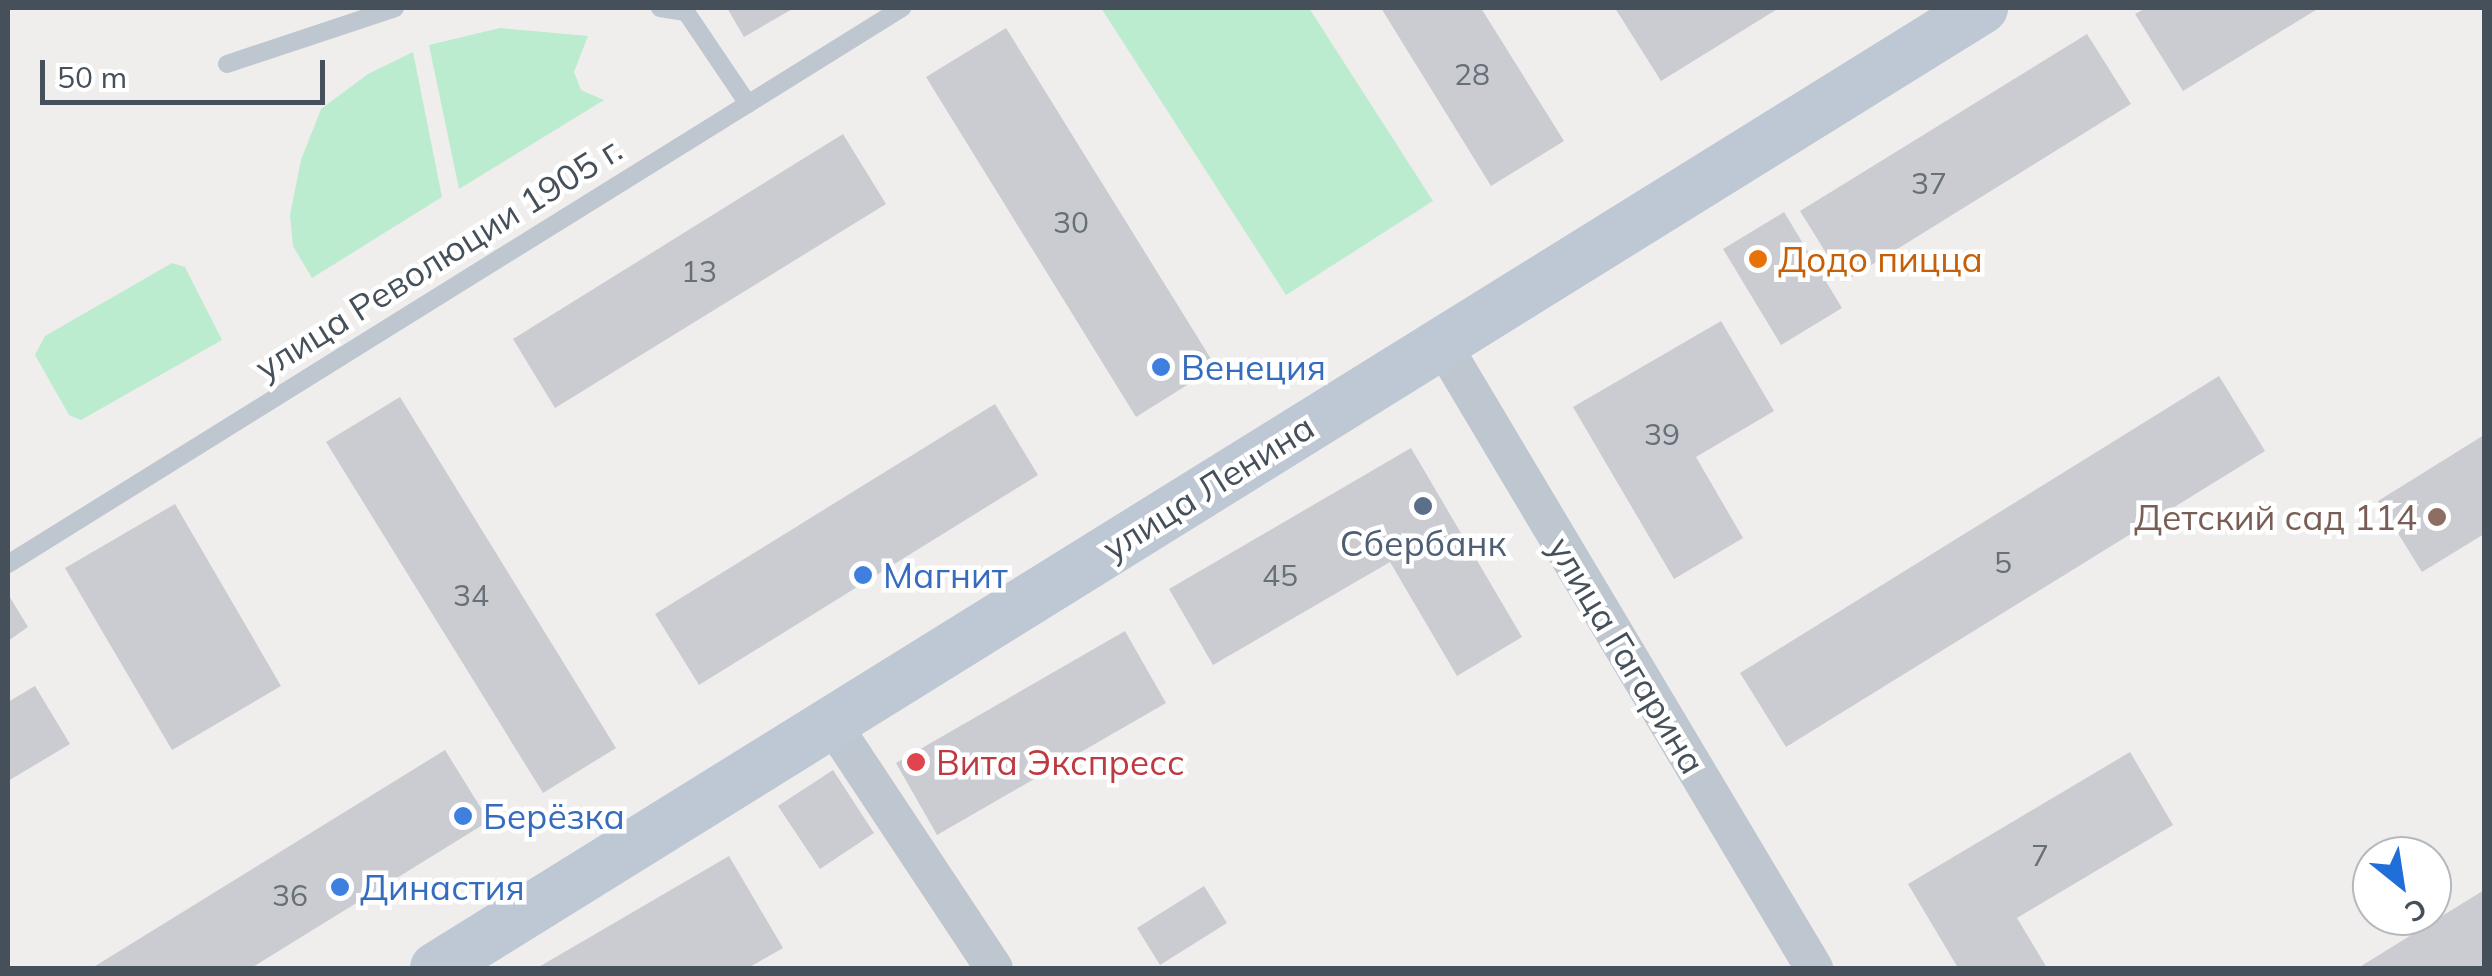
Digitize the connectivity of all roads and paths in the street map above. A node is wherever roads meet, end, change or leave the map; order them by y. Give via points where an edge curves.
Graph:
1 (394, 8) edge
2 (660, 8) edge
3 (902, 8) edge
4 (1982, 8) edge
5 (228, 64) dead end
6 (748, 104) junction
7 (1441, 342) junction
8 (8, 564) edge
9 (831, 722) junction
10 (436, 968) edge
11 (994, 968) edge
12 (1814, 968) edge

1 - 5 lane
2 - 6 lane via 686,12
3 - 6 lane, улица Революции 1905 г.
4 - 7 street, улица Ленина
6 - 8 lane, улица Революции 1905 г.
7 - 9 street, улица Ленина
7 - 12 street, улица Гагарина
9 - 10 street, улица Ленина
9 - 11 street

